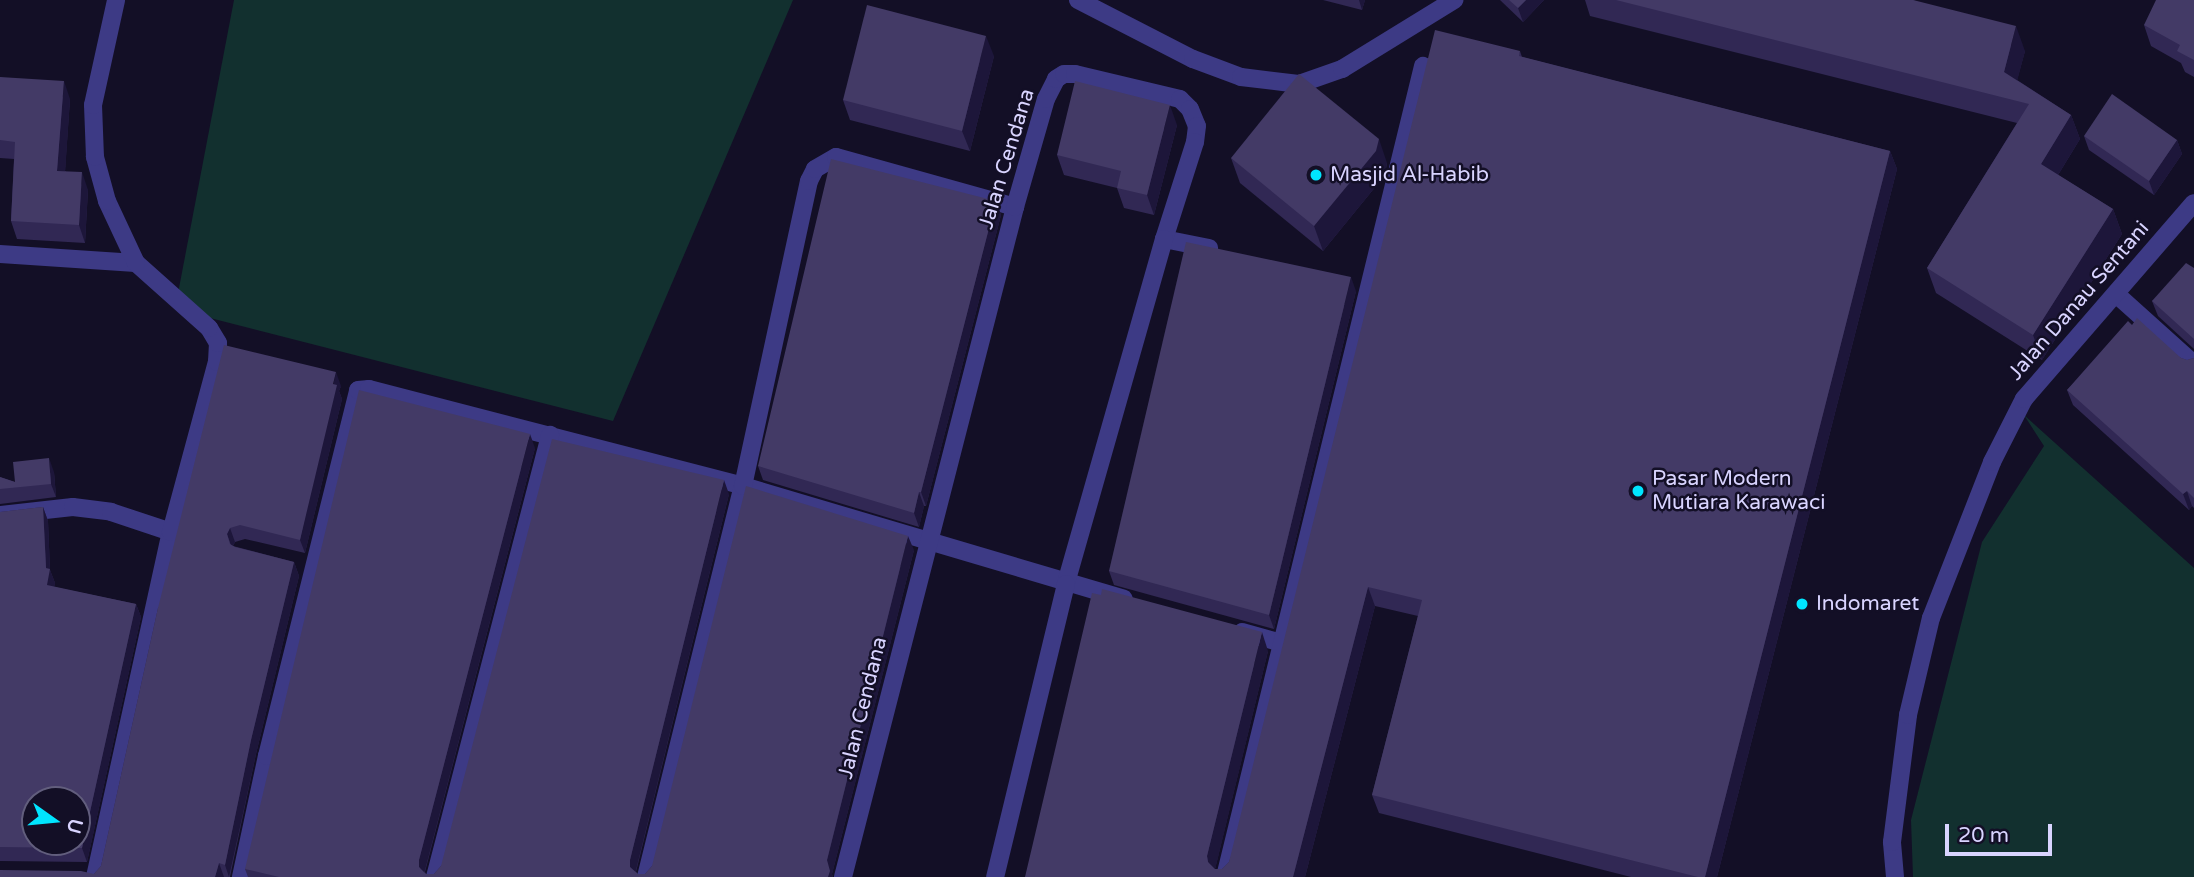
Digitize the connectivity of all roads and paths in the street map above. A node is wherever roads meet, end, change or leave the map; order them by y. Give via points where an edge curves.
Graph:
1 (116, 0) edge
2 (1078, 0) edge
3 (1454, 0) edge
4 (1423, 66) edge
5 (2194, 203) edge
6 (1015, 207) junction
7 (1164, 239) junction
8 (1228, 252) edge
9 (0, 254) edge
10 (136, 263) junction
11 (2116, 294) junction
12 (2194, 363) edge
13 (550, 435) junction
14 (743, 486) junction
15 (0, 515) edge
16 (171, 532) junction
17 (929, 540) junction
18 (1066, 584) junction
19 (1142, 605) edge
20 (1219, 625) edge
21 (1282, 643) junction
22 (91, 874) edge
23 (242, 877) edge
24 (435, 877) edge
25 (646, 877) edge
26 (843, 877) edge
27 (995, 877) edge
28 (1225, 877) edge
29 (1895, 877) edge

1 - 10 street via 93,105 94,157 107,201
2 - 3 street via 1193,60 1241,77 1299,84 1342,69
4 - 21 street via 1364,281
5 - 11 street, Jalan Danau Sentani
6 - 7 street, Jalan Cendana via 1046,99 1056,79 1076,74 1180,99 1190,109 1197,126 1195,142
6 - 14 street via 836,157 815,169
6 - 17 street, Jalan Cendana
7 - 8 street
7 - 18 street, Jalan Cendana
9 - 10 street
10 - 16 street via 209,328 218,344 218,362
11 - 12 street
11 - 29 street, Jalan Danau Sentani via 2024,399 1967,520 1931,618 1908,715 1892,842
13 - 14 street
13 - 23 street via 358,390 307,566
13 - 24 street
14 - 17 street
14 - 25 street
15 - 16 street via 73,507 111,512
16 - 22 street
17 - 18 street
17 - 26 street, Jalan Cendana
18 - 19 street
18 - 27 street, Jalan Cendana
20 - 21 street
21 - 28 street

